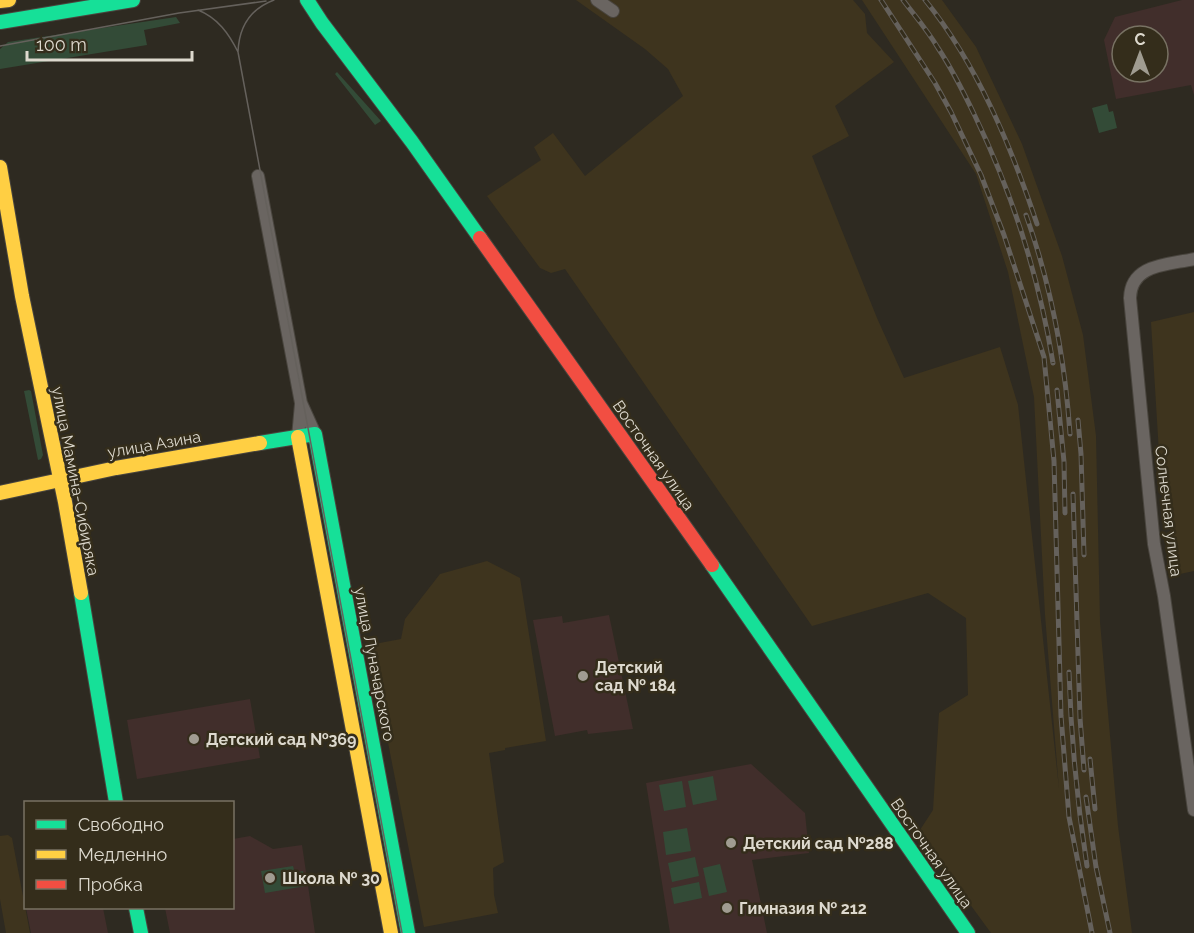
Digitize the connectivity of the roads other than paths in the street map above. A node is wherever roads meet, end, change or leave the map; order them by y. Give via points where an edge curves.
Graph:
1 (9, 0) edge
2 (52, 0) edge
3 (133, 0) edge
4 (307, 0) edge
5 (597, 0) edge
6 (0, 1) edge
7 (613, 11) dead end
8 (46, 15) junction
9 (0, 22) edge
10 (0, 166) edge
11 (258, 176) dead end
12 (1194, 259) edge
13 (301, 403) junction
14 (315, 434) junction
15 (298, 437) junction
16 (61, 480) junction
17 (0, 493) edge
18 (116, 801) edge
19 (1194, 810) edge
20 (136, 909) edge
21 (141, 933) edge
22 (391, 933) edge
23 (408, 933) edge
24 (968, 933) edge

1 - 6 main road
2 - 8 main road
3 - 8 main road
4 - 24 main road, Восточная улица via 691,535
5 - 7 street
8 - 9 main road
10 - 16 main road, улица Мамина-Сибиряка via 22,296
11 - 13 street, улица Луначарского
12 - 19 street, Солнечная улица via 1144,271 1130,286 1154,544
13 - 14 street, улица Луначарского
13 - 15 street, улица Луначарского
14 - 15 main road, улица Азина
14 - 23 main road, улица Луначарского
15 - 16 main road, улица Азина
15 - 22 main road, улица Луначарского
16 - 17 main road, улица Азина
16 - 18 main road, улица Мамина-Сибиряка
20 - 21 main road

